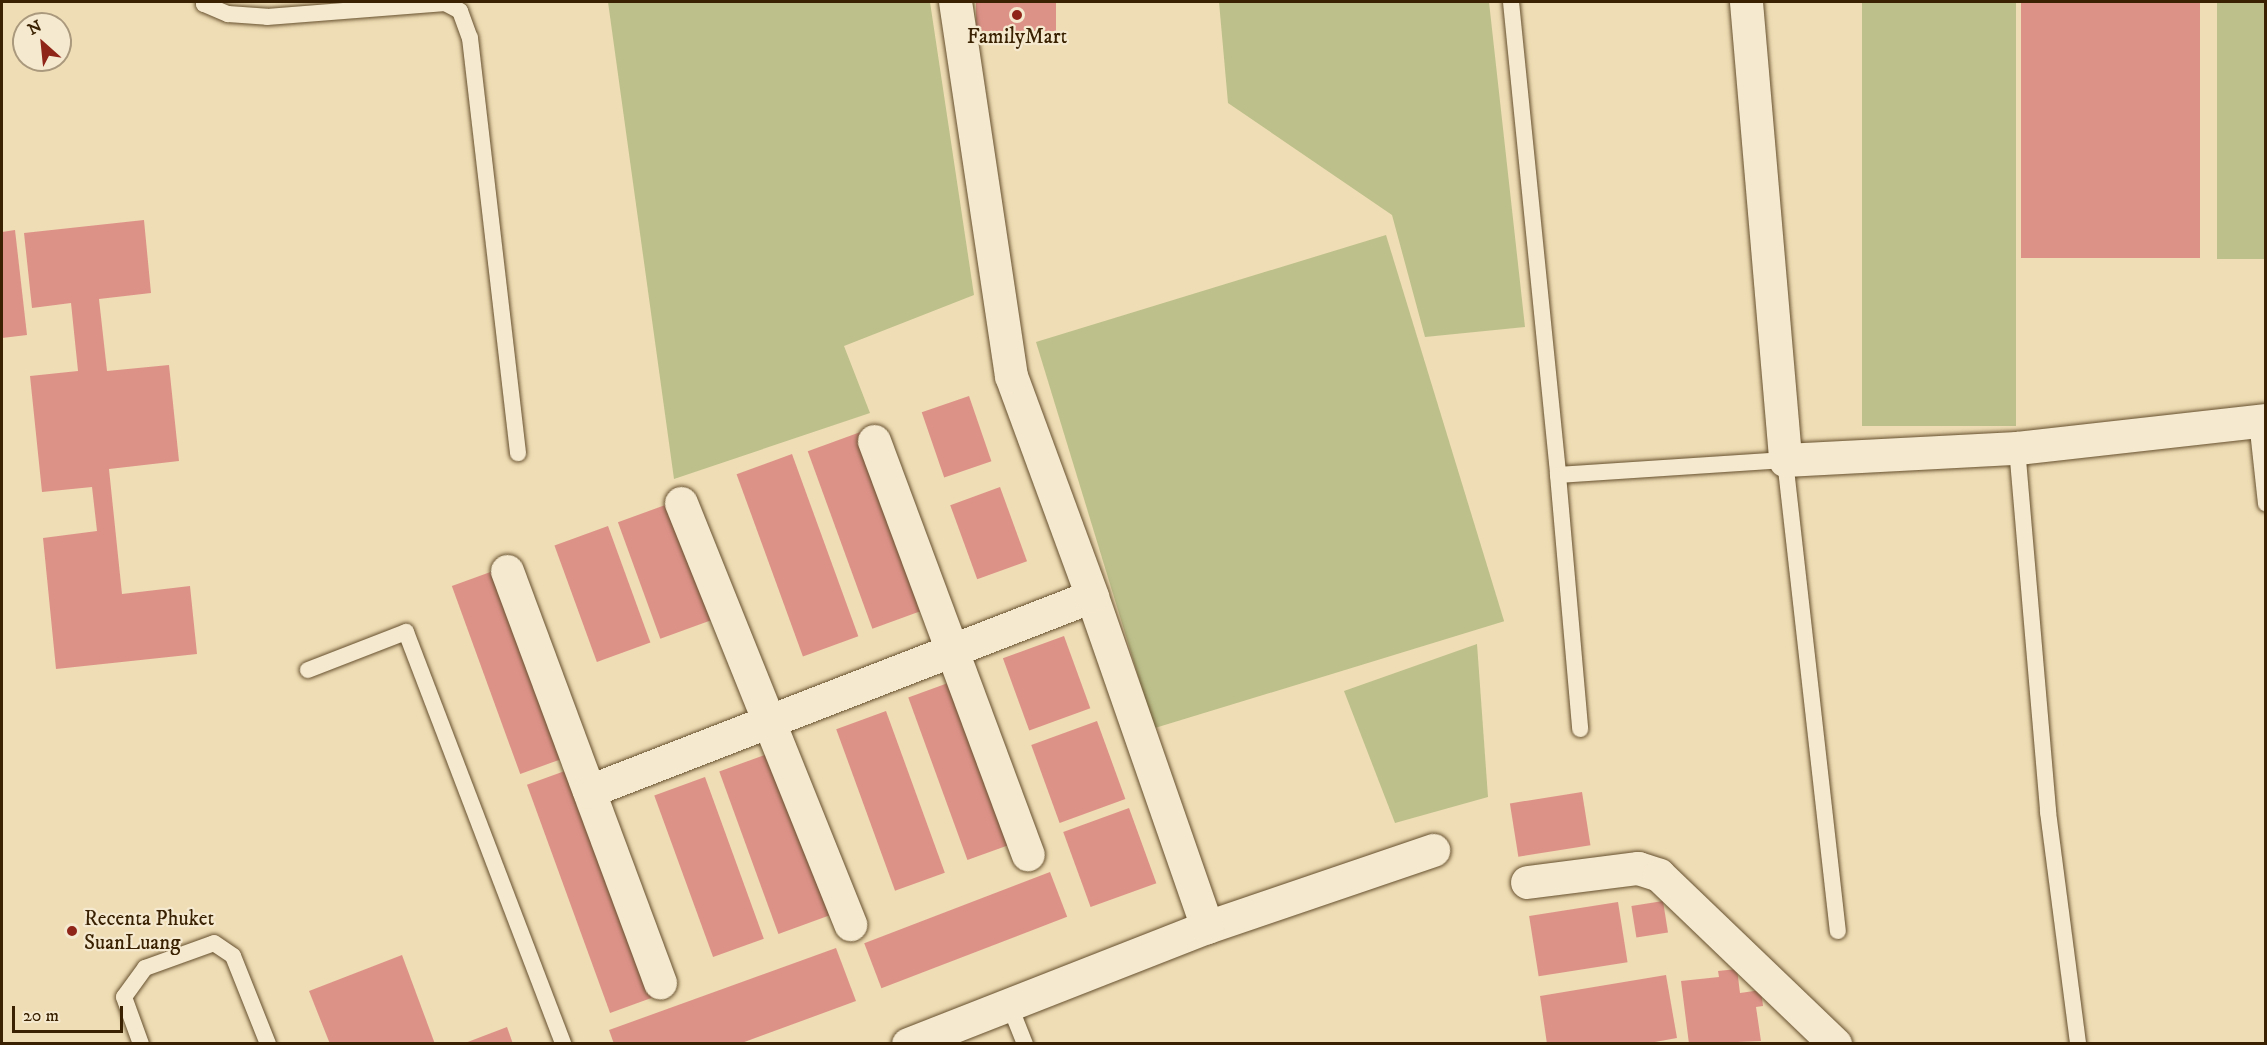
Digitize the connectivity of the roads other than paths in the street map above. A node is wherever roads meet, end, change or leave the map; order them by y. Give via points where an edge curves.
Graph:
1 (204, 2) edge
2 (955, 2) edge
3 (1511, 2) edge
4 (1746, 2) edge
5 (2261, 421) edge
6 (874, 441) dead end
7 (2017, 448) junction
8 (518, 453) dead end
9 (1785, 460) junction
10 (1558, 475) junction
11 (681, 504) dead end
12 (2265, 504) edge
13 (507, 571) dead end
14 (1092, 596) junction
15 (951, 651) junction
16 (308, 670) dead end
17 (768, 722) junction
18 (1580, 729) dead end
19 (589, 791) junction
20 (1433, 850) dead end
21 (1028, 854) dead end
22 (1527, 882) dead end
23 (850, 924) dead end
24 (1207, 927) junction
25 (1838, 930) dead end
26 (660, 983) dead end
27 (1009, 1004) junction
28 (1830, 1043) edge
29 (141, 1044) edge
30 (268, 1044) edge
31 (563, 1044) edge
32 (908, 1044) edge
33 (1025, 1044) edge
34 (2078, 1044) edge

1 - 8 lane via 228,14 267,17 444,3 460,10 470,38
2 - 14 street via 1011,376
3 - 10 lane
4 - 9 street
5 - 7 street
5 - 12 lane
6 - 15 street
7 - 9 street
7 - 34 lane via 2048,812
9 - 10 lane
9 - 25 lane
10 - 18 lane
11 - 17 street
13 - 19 street
14 - 15 street
14 - 24 street
15 - 17 street
15 - 21 street
16 - 31 lane via 406,632
17 - 19 street
17 - 23 street
19 - 26 street
20 - 24 street
22 - 28 street via 1638,868 1659,875
24 - 27 street
27 - 32 street
27 - 33 lane
29 - 30 lane via 124,997 145,968 214,943 233,956

